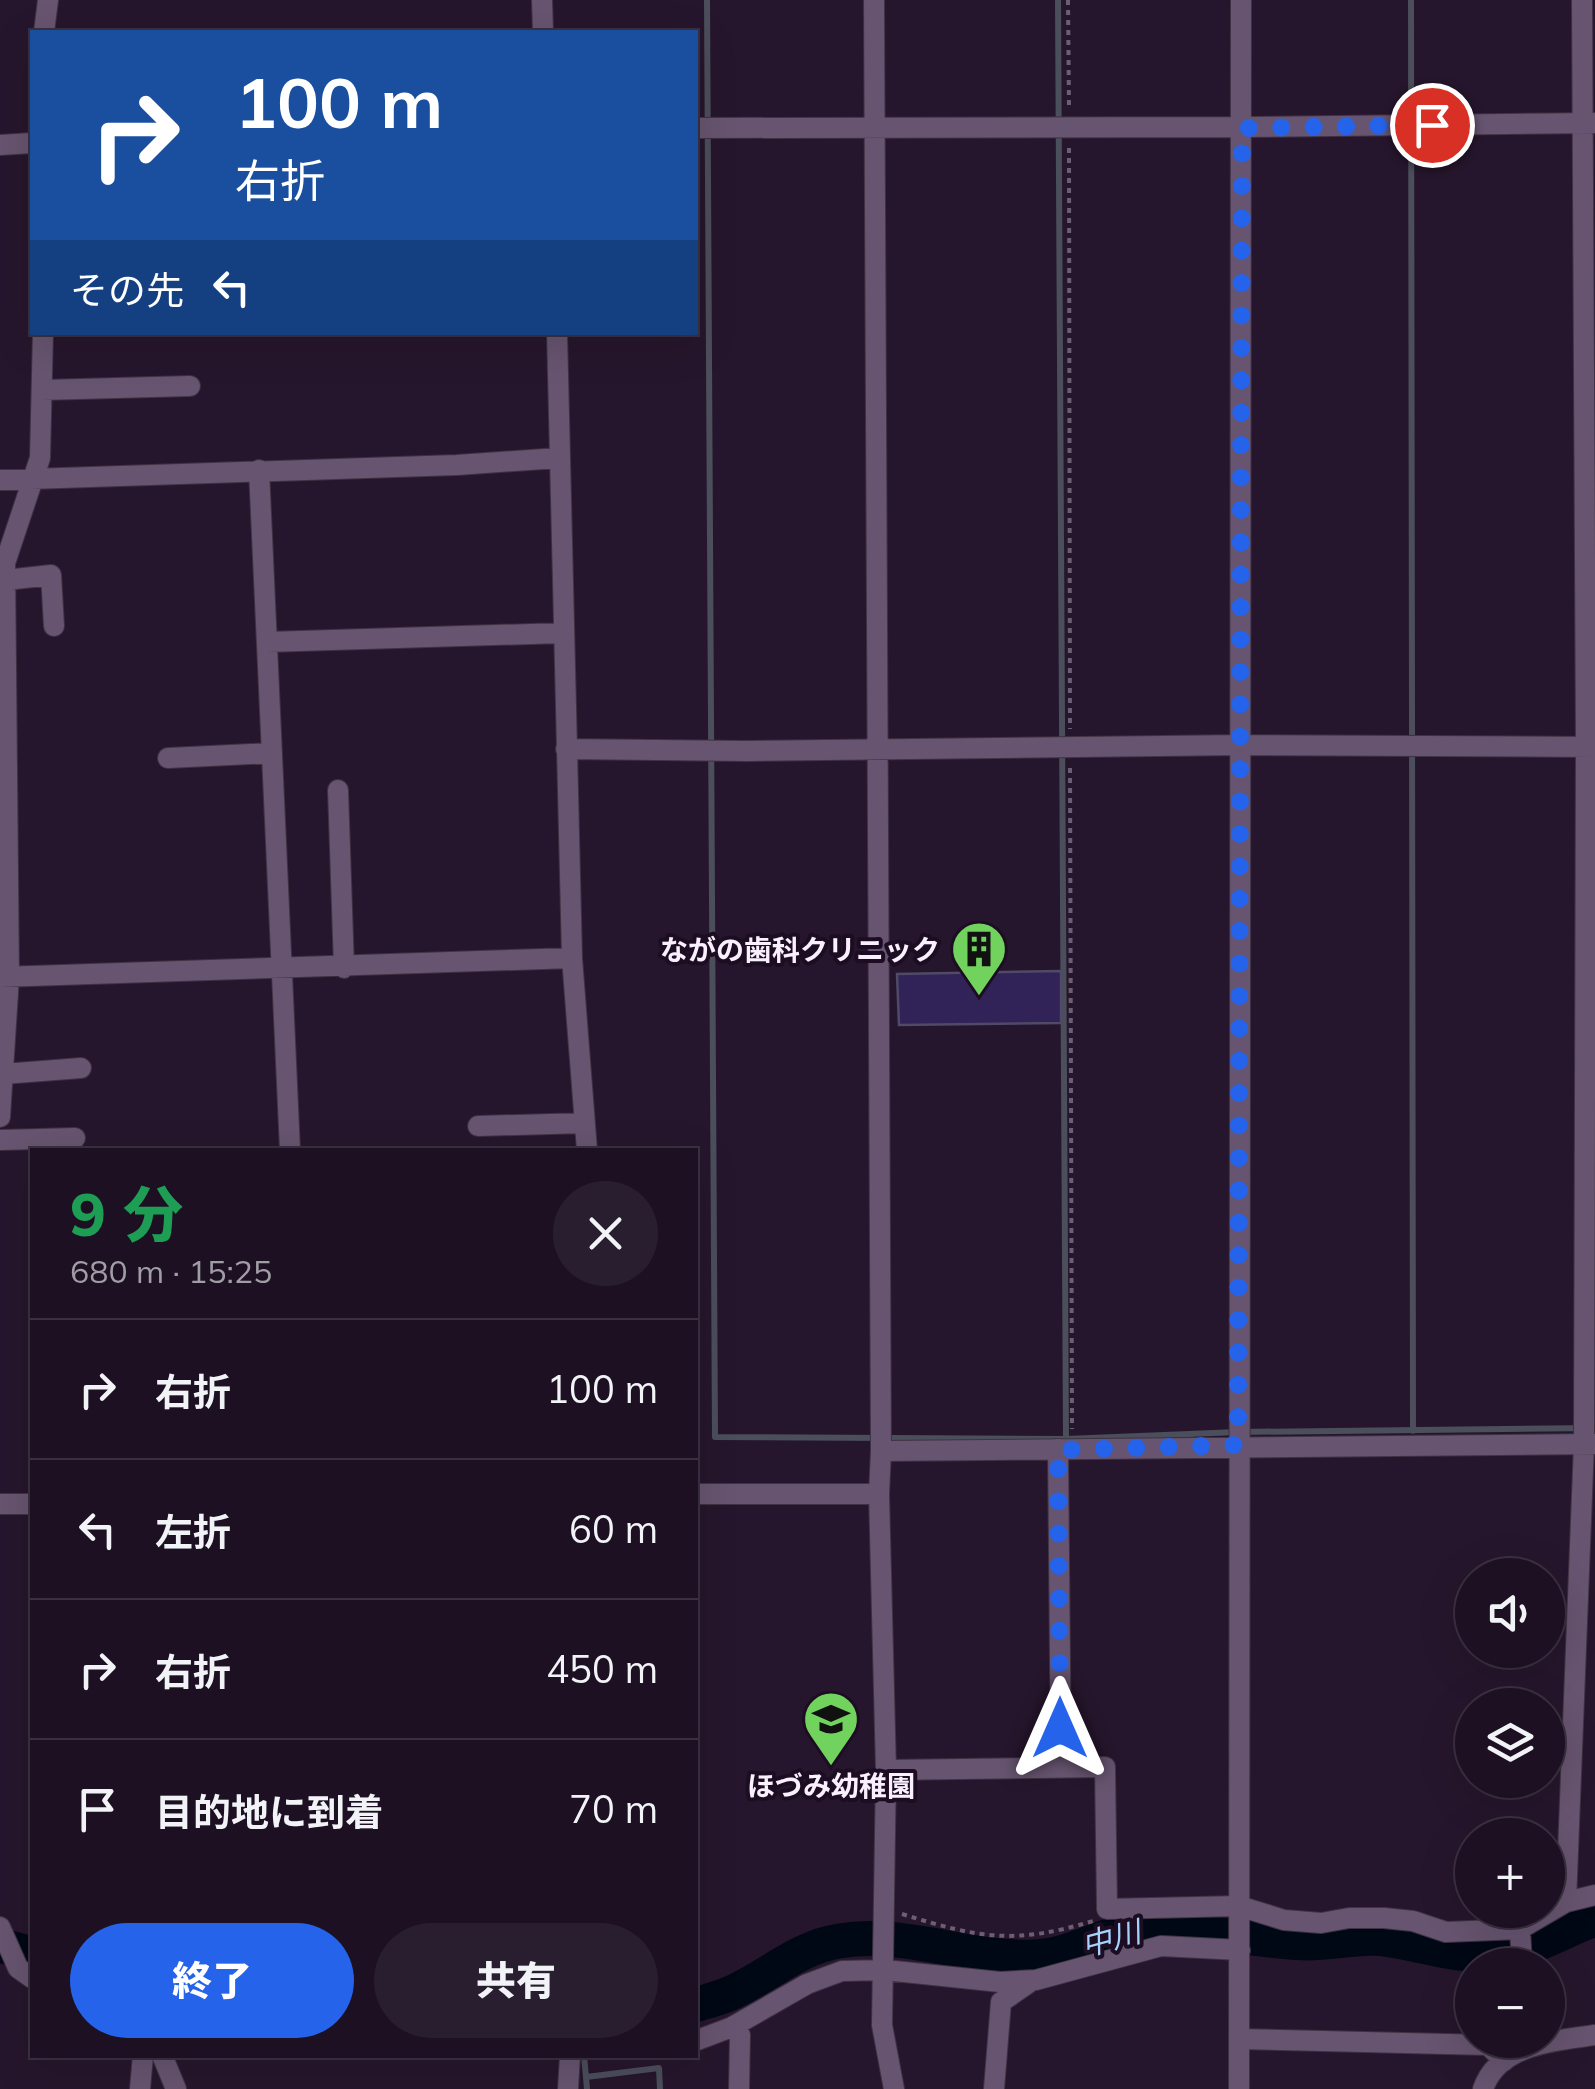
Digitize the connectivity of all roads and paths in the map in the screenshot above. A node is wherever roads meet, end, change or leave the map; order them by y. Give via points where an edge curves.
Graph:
1 (48, 0) edge
2 (542, 0) edge
3 (874, 0) edge
4 (1068, 0) edge
5 (1241, 0) edge
6 (1582, 0) edge
7 (44, 30) edge
8 (544, 30) edge
9 (1069, 119) dead end
10 (1590, 123) edge
11 (874, 126) junction
12 (698, 128) edge
13 (1242, 128) junction
14 (1069, 139) dead end
15 (0, 144) edge
16 (30, 144) edge
17 (43, 335) edge
18 (557, 335) edge
19 (190, 386) dead end
20 (42, 390) junction
21 (558, 458) junction
22 (259, 470) junction
23 (36, 478) junction
24 (0, 480) edge
25 (6, 580) junction
26 (54, 626) dead end
27 (563, 634) junction
28 (267, 642) junction
29 (1070, 734) dead end
30 (1242, 745) junction
31 (877, 747) junction
32 (1590, 747) edge
33 (566, 748) junction
34 (272, 753) junction
35 (1070, 754) dead end
36 (168, 758) dead end
37 (338, 790) dead end
38 (572, 958) junction
39 (344, 968) junction
40 (282, 970) junction
41 (5, 977) edge
42 (80, 1068) dead end
43 (3, 1074) junction
44 (0, 1117) edge
45 (585, 1123) junction
46 (478, 1126) dead end
47 (75, 1138) dead end
48 (0, 1140) edge
49 (290, 1148) edge
50 (586, 1148) edge
51 (1590, 1444) edge
52 (1238, 1445) junction
53 (1065, 1449) junction
54 (882, 1451) junction
55 (698, 1494) edge
56 (879, 1494) junction
57 (0, 1504) edge
58 (30, 1504) edge
59 (1061, 1768) junction
60 (886, 1770) junction
61 (1595, 1894) edge
62 (1566, 1902) junction
63 (1240, 1906) junction
64 (886, 1909) junction
65 (1091, 1914) dead end
66 (2, 1931) edge
67 (1521, 1948) edge
68 (1240, 1950) junction
69 (16, 1969) edge
70 (885, 1970) junction
71 (1036, 1980) junction
72 (1595, 2034) edge
73 (740, 2035) dead end
74 (1240, 2039) junction
75 (698, 2040) edge
76 (1565, 2040) edge
77 (1455, 2043) edge
78 (142, 2058) edge
79 (163, 2058) edge
80 (570, 2058) edge
81 (1506, 2058) edge
82 (140, 2089) edge
83 (176, 2089) edge
84 (568, 2089) edge
85 (739, 2089) edge
86 (894, 2089) edge
87 (994, 2089) edge
88 (1239, 2089) edge
89 (1483, 2089) edge

1 - 7 street
2 - 8 street
3 - 11 street
4 - 9 path
5 - 13 street
6 - 10 street
10 - 13 street
10 - 32 street
11 - 12 street
11 - 13 street
11 - 31 street
13 - 30 street
14 - 29 path
15 - 16 street
17 - 20 street
18 - 21 street
19 - 20 street
20 - 23 street
21 - 22 street
21 - 27 street
22 - 23 street
22 - 28 street
23 - 24 street
23 - 25 street via 5,563
25 - 26 street via 52,575
25 - 41 street
27 - 28 street
27 - 33 street
28 - 34 street
30 - 31 street
30 - 32 street
30 - 52 street
31 - 33 street
31 - 54 street
32 - 51 street
33 - 38 street
34 - 36 street
34 - 40 street
35 - 53 path
37 - 39 street
38 - 39 street
38 - 45 street
39 - 40 street
40 - 41 street
40 - 49 street
41 - 43 street
42 - 43 street
43 - 44 street
45 - 46 street
45 - 50 street
47 - 48 street
51 - 52 street
51 - 62 street
52 - 53 street
52 - 63 street
53 - 54 street
53 - 59 street
54 - 56 street
55 - 56 street
56 - 60 street
57 - 58 street
59 - 60 street
59 - 63 street via 1105,1767 1107,1909
60 - 64 street
61 - 62 street
62 - 67 street
63 - 67 street via 1284,1920 1413,1922
63 - 68 street
64 - 65 path via 998,1936 1045,1935 1095,1920
64 - 70 street
66 - 69 street
68 - 71 street via 1161,1946
68 - 74 street
70 - 71 street
70 - 75 street via 842,1971
70 - 86 street via 882,2025
71 - 87 street via 1001,2002
72 - 76 street
73 - 85 street
74 - 77 street
74 - 88 street
78 - 82 street
79 - 83 street
80 - 84 street
81 - 89 street

